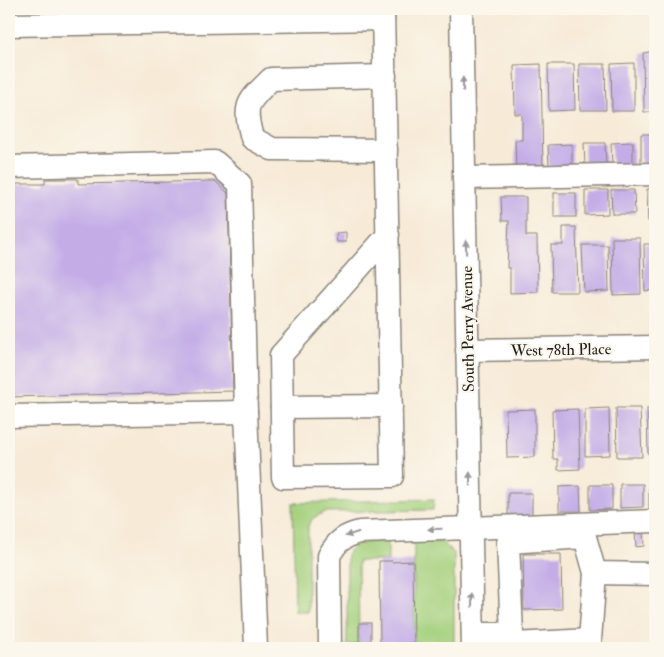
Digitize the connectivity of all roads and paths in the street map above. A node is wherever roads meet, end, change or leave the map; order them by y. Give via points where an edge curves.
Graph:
1 (461, 9) edge
2 (296, 14) edge
3 (383, 14) edge
4 (193, 15) edge
5 (98, 16) edge
6 (9, 25) edge
7 (384, 76) junction
8 (386, 150) junction
9 (9, 167) edge
10 (655, 174) edge
11 (464, 178) junction
12 (388, 235) junction
13 (655, 347) edge
14 (467, 350) junction
15 (391, 406) junction
16 (282, 407) junction
17 (246, 412) junction
18 (9, 416) edge
19 (655, 521) edge
20 (470, 528) junction
21 (595, 573) junction
22 (655, 574) edge
23 (512, 634) junction
24 (473, 641) edge
25 (396, 643) dead end
26 (368, 644) dead end
27 (590, 644) edge
28 (256, 648) edge
29 (330, 648) edge
30 (343, 648) edge
31 (396, 648) edge

11 -> 1 street, South Perry Avenue
2 - 3 street
2 - 4 street
3 - 7 street
4 - 5 street
5 - 6 street
7 - 8 street
7 - 8 street via 271,79 252,98 246,115 252,138 272,150
8 - 12 street
9 - 17 street via 215,162 240,184
10 - 11 street
14 -> 11 street, South Perry Avenue
12 - 15 street
12 - 16 street via 281,355
13 - 14 street, West 78th Place
20 -> 14 street, South Perry Avenue
15 - 16 street
15 - 16 street via 392,476 283,478
17 - 18 street
17 - 28 street
19 - 20 street
24 -> 20 street, South Perry Avenue
20 -> 29 street via 360,532 346,536 336,544 329,556
21 - 22 street
21 - 23 street via 585,537 508,542
21 - 27 street
23 - 24 street
23 - 27 street via 514,644
25 - 31 path
26 - 30 path via 367,648

